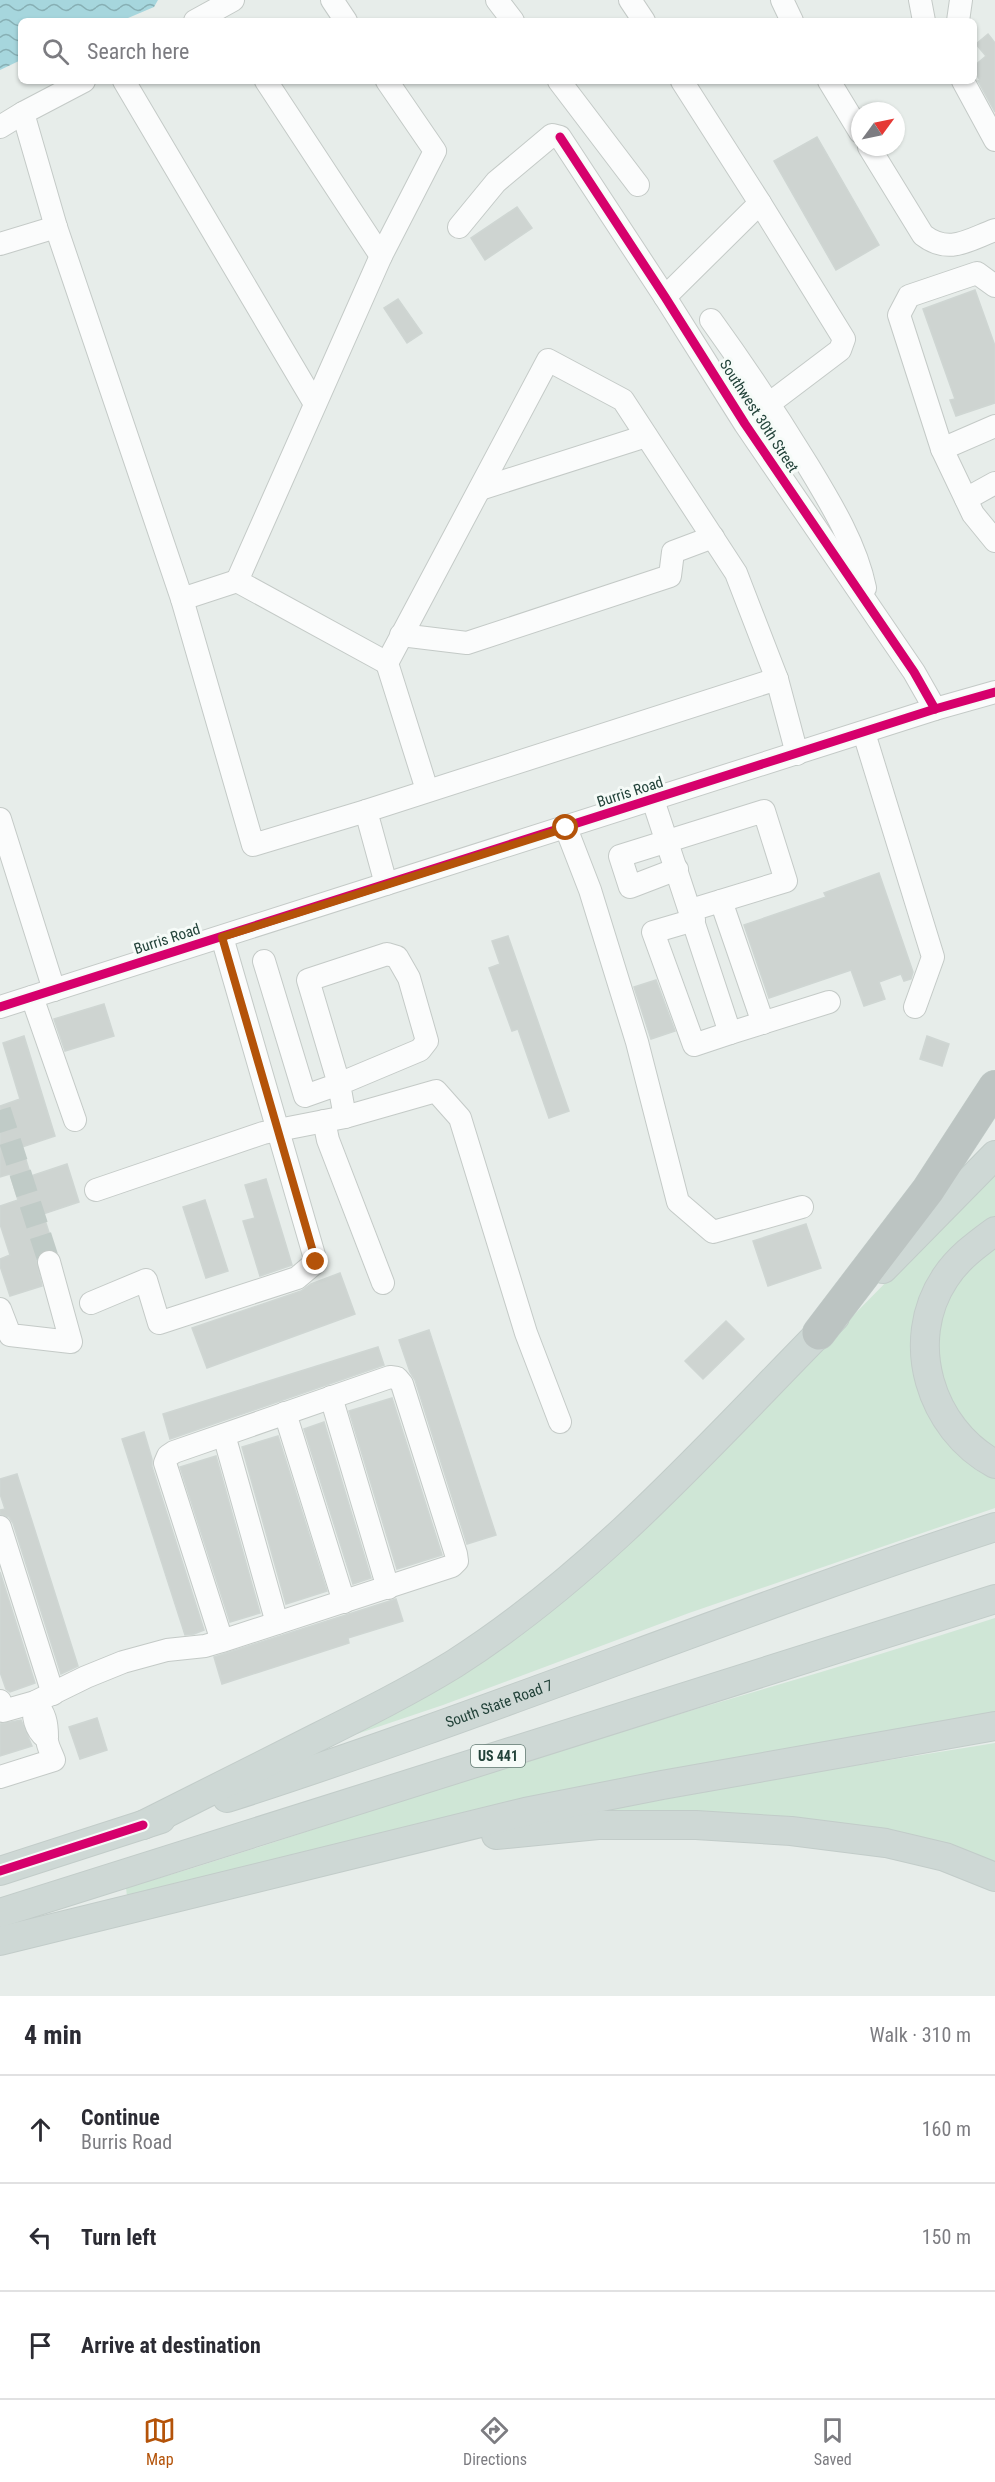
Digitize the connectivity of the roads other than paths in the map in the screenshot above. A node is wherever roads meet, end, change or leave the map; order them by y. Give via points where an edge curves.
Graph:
1 (332, 0) edge
2 (497, 0) edge
3 (630, 0) edge
4 (782, 0) edge
5 (920, 0) edge
6 (961, 0) edge
7 (227, 9) edge
8 (203, 18) edge
9 (344, 18) edge
10 (511, 18) edge
11 (642, 18) edge
12 (791, 18) edge
13 (923, 18) edge
14 (958, 18) edge
15 (78, 84) edge
16 (126, 84) edge
17 (268, 84) edge
18 (389, 84) edge
19 (561, 84) edge
20 (684, 84) edge
21 (831, 84) edge
22 (964, 84) edge
23 (23, 113) junction
24 (851, 117) edge
25 (0, 127) edge
26 (995, 140) edge
27 (875, 156) edge
28 (638, 185) dead end
29 (760, 203) junction
30 (56, 226) junction
31 (459, 228) dead end
32 (995, 230) edge
33 (0, 244) edge
34 (381, 256) junction
35 (995, 286) edge
36 (665, 297) junction
37 (711, 320) dead end
38 (770, 403) junction
39 (315, 404) junction
40 (995, 426) edge
41 (646, 436) junction
42 (942, 449) junction
43 (995, 483) edge
44 (480, 489) junction
45 (966, 499) junction
46 (712, 537) junction
47 (995, 541) edge
48 (237, 581) junction
49 (182, 599) junction
50 (868, 606) junction
51 (401, 635) junction
52 (387, 663) junction
53 (777, 679) junction
54 (995, 692) edge
55 (935, 708) junction
56 (864, 733) junction
57 (797, 754) junction
58 (427, 790) junction
59 (653, 800) junction
60 (366, 811) junction
61 (0, 819) edge
62 (566, 828) junction
63 (667, 841) junction
64 (677, 869) junction
65 (386, 884) junction
66 (722, 901) junction
67 (692, 915) junction
68 (222, 937) junction
69 (264, 961) dead end
70 (54, 990) junction
71 (32, 997) junction
72 (829, 1002) dead end
73 (0, 1007) edge
74 (915, 1007) dead end
75 (764, 1023) junction
76 (730, 1033) junction
77 (339, 1084) junction
78 (995, 1087) edge
79 (335, 1119) junction
80 (75, 1120) dead end
81 (277, 1132) junction
82 (995, 1155) edge
83 (96, 1190) dead end
84 (802, 1207) dead end
85 (995, 1231) edge
86 (50, 1262) tunnel mouth
87 (383, 1283) dead end
88 (91, 1303) dead end
89 (0, 1309) edge
90 (819, 1333) junction
91 (331, 1397) junction
92 (285, 1413) junction
93 (560, 1422) dead end
94 (224, 1435) junction
95 (995, 1464) edge
96 (0, 1527) edge
97 (995, 1527) edge
98 (388, 1588) junction
99 (995, 1599) edge
100 (344, 1602) junction
101 (277, 1623) junction
102 (222, 1641) junction
103 (44, 1698) junction
104 (2, 1706) edge
105 (995, 1726) edge
106 (0, 1777) edge
107 (143, 1825) junction
108 (389, 1845) junction
109 (0, 1871) edge
110 (995, 1877) edge
111 (0, 1913) edge
112 (0, 1941) edge

1 - 9 street
2 - 10 street
3 - 11 street
4 - 12 street
5 - 13 street
6 - 14 street
7 - 8 street
15 - 23 street
16 - 39 street
17 - 34 street
18 - 34 street via 435,151
19 - 28 street
20 - 29 street
21 - 24 street
22 - 26 street
23 - 25 street
23 - 30 street
27 - 32 street via 923,235 932,242 953,246
29 - 36 street
29 - 38 street via 844,339 840,350
30 - 33 street
30 - 49 street
31 - 36 street, Southwest 30th Street via 496,182 552,135 560,138
34 - 39 street
35 - 42 street via 977,273 909,296 899,315
36 - 50 street, Southwest 30th Street
37 - 38 street
38 - 50 street via 834,509 862,574
39 - 48 street
40 - 42 street
41 - 44 street
41 - 44 street via 623,400 548,360
41 - 46 street
42 - 45 street
43 - 45 street
44 - 51 street
45 - 47 street via 972,514
46 - 51 street via 673,552 670,576 467,643
46 - 53 street via 736,573
48 - 49 street
48 - 52 street
49 - 60 street via 253,845
50 - 55 street, Southwest 30th Street
51 - 52 street
52 - 58 street
53 - 57 street
53 - 58 street
54 - 55 street, Burris Road
55 - 56 street, Burris Road
56 - 57 street, Burris Road
56 - 74 street via 933,957
57 - 59 street, Burris Road
58 - 60 street
59 - 62 street, Burris Road
59 - 63 street
60 - 65 street
61 - 70 street
62 - 65 street, Burris Road
62 - 84 street via 590,890 637,1042 678,1202 713,1232
63 - 64 street
63 - 64 street via 620,856 630,886
63 - 66 street via 764,811 786,881
64 - 67 street
65 - 68 street, Burris Road
66 - 67 street
66 - 75 street
67 - 76 street
67 - 76 street via 653,932 694,1045
68 - 70 street, Burris Road
68 - 81 street
69 - 77 street via 305,1095
70 - 71 street, Burris Road
71 - 73 street, Burris Road
71 - 80 street
72 - 75 street
75 - 76 street
77 - 77 street via 420,1050 427,1041 410,978 397,957 387,954 308,980
77 - 79 street
78 - 90 highway via 928,1190
79 - 81 street
79 - 87 street via 328,1140
79 - 93 street via 436,1091 460,1118 526,1333
81 - 83 street via 263,1133
81 - 88 street via 316,1262 297,1278 159,1323 146,1280
82 - 90 main road
85 - 95 main road via 967,1251 944,1278 924,1337 925,1366 938,1404 966,1443
86 - 89 street via 71,1342 10,1335
90 - 107 main road via 605,1549 534,1607 454,1664 391,1700
91 - 92 street
91 - 98 street
91 - 98 street via 390,1377 402,1384 456,1554 457,1561 452,1566
92 - 94 street
92 - 100 street
94 - 101 street
94 - 102 street via 174,1452 165,1463
96 - 103 street
97 - 107 main road, South State Road 7 via 798,1594 406,1738
98 - 100 street
99 - 111 main road, US 441
100 - 101 street
101 - 102 street
102 - 103 street via 123,1662
103 - 104 street
103 - 106 street via 42,1710 49,1730 46,1738 54,1760
105 - 108 main road via 662,1785 525,1812
107 - 109 main road, South State Road 7
108 - 110 main road via 598,1825 696,1825 886,1843 945,1857
108 - 112 main road

